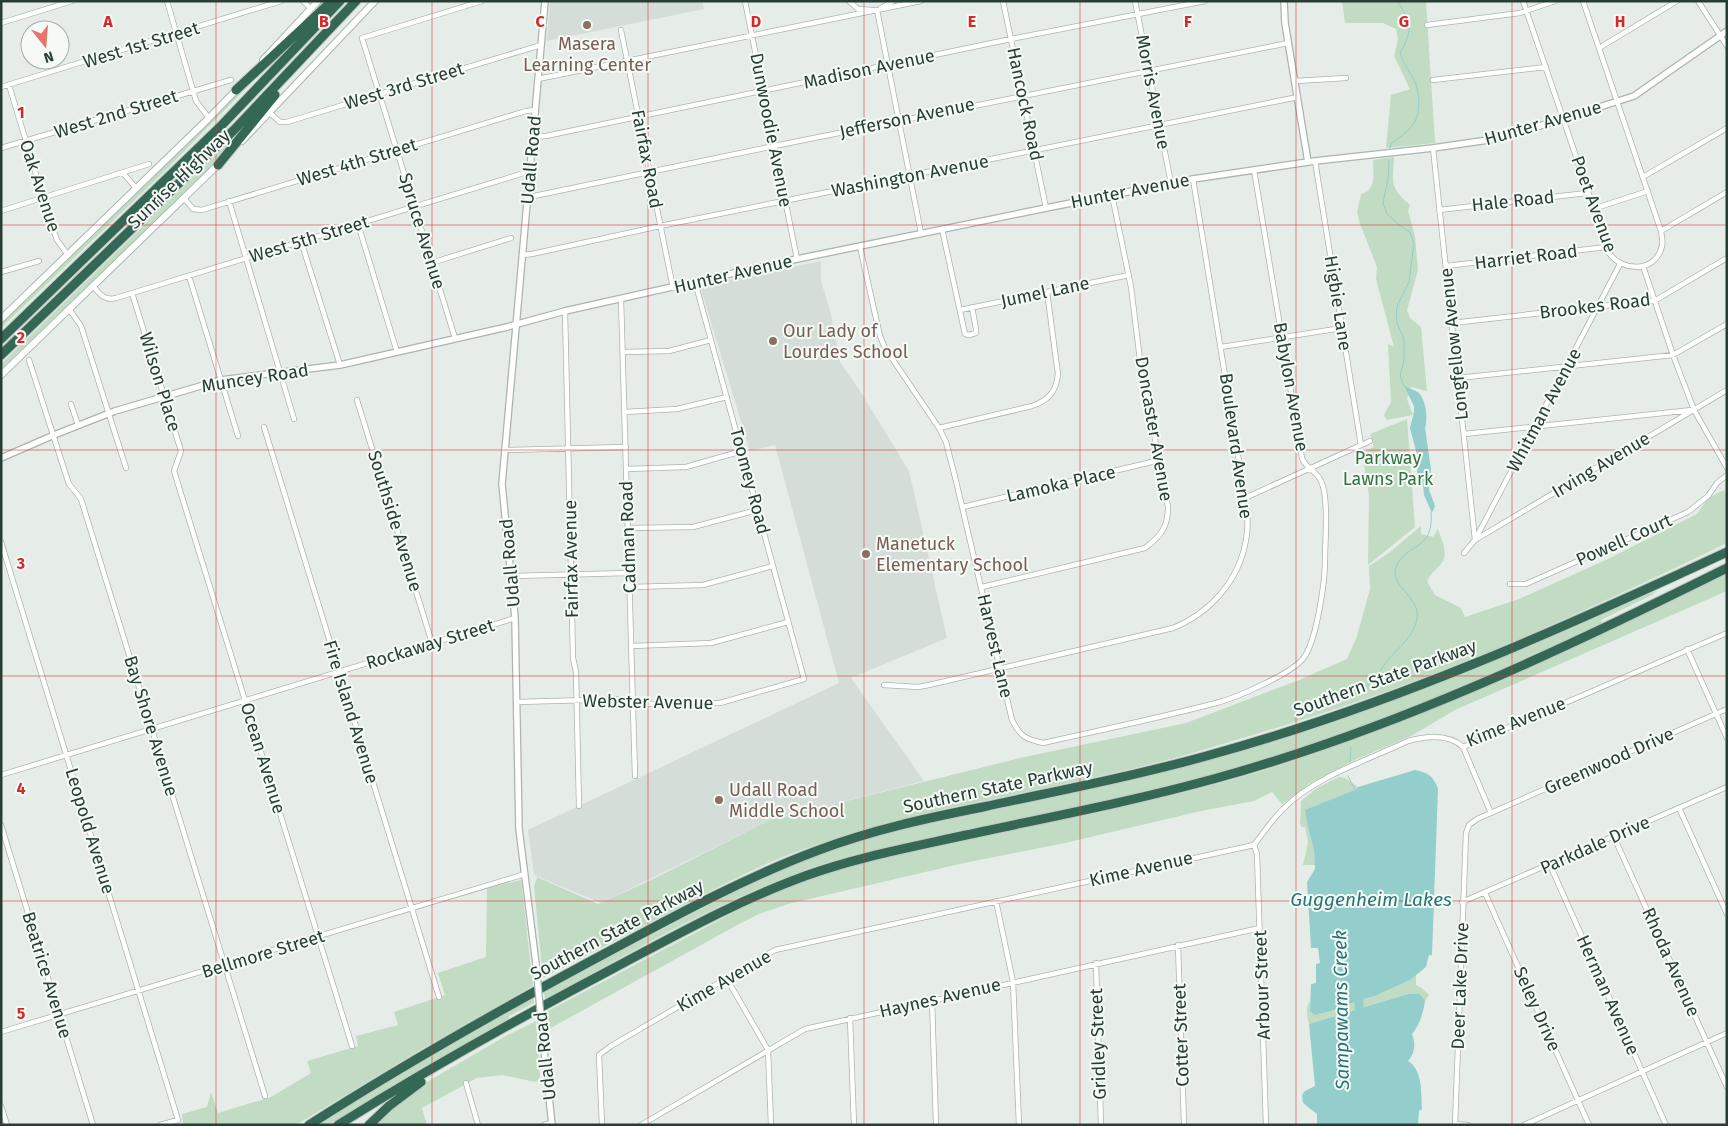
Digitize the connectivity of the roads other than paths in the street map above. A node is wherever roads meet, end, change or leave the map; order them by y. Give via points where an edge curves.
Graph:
1 (72, 1) edge
2 (167, 1) edge
3 (281, 1) edge
4 (303, 1) edge
5 (318, 1) edge
6 (332, 1) edge
7 (340, 1) edge
8 (356, 1) edge
9 (375, 1) edge
10 (482, 1) edge
11 (545, 1) edge
12 (745, 1) edge
13 (849, 1) edge
14 (893, 1) edge
15 (921, 1) edge
16 (1003, 1) edge
17 (1135, 1) edge
18 (1205, 1) edge
19 (1284, 1) edge
20 (1523, 1) edge
21 (1555, 1) edge
22 (1583, 1) edge
23 (1677, 1) edge
24 (1698, 1) edge
25 (311, 9) junction
26 (877, 10) junction
27 (1526, 11) junction
28 (1138, 15) junction
29 (1, 23) edge
30 (1427, 25) dead end
31 (621, 30) dead end
32 (1727, 31) edge
33 (177, 34) junction
34 (752, 35) junction
35 (1721, 35) junction
36 (1011, 39) junction
37 (1288, 43) junction
38 (541, 45) junction
39 (1727, 46) edge
40 (1599, 48) junction
41 (627, 61) junction
42 (298, 62) junction
43 (888, 65) junction
44 (1546, 67) junction
45 (1148, 70) junction
46 (1346, 78) dead end
47 (538, 79) junction
48 (231, 80) dead end
49 (1433, 80) dead end
50 (1296, 81) junction
51 (9, 85) junction
52 (1, 87) edge
53 (236, 90) junction
54 (193, 91) junction
55 (763, 91) junction
56 (380, 94) junction
57 (1023, 95) junction
58 (1298, 97) junction
59 (1618, 101) junction
60 (535, 110) junction
61 (270, 113) junction
62 (638, 116) junction
63 (209, 118) junction
64 (1563, 119) junction
65 (898, 120) junction
66 (1160, 126) junction
67 (1727, 128) edge
68 (533, 137) junction
69 (25, 141) junction
70 (774, 146) junction
71 (1, 148) edge
72 (1433, 148) junction
73 (397, 150) junction
74 (1034, 151) junction
75 (1311, 161) junction
76 (149, 164) dead end
77 (218, 165) junction
78 (1254, 170) junction
79 (649, 171) junction
80 (123, 173) junction
81 (530, 173) junction
82 (909, 176) junction
83 (1643, 177) junction
84 (1193, 179) junction
85 (1171, 183) junction
86 (136, 188) junction
87 (1648, 191) junction
88 (1727, 192) edge
89 (1587, 193) junction
90 (1112, 195) junction
91 (527, 196) junction
92 (43, 197) junction
93 (184, 198) junction
94 (785, 201) junction
95 (228, 202) junction
96 (414, 207) junction
97 (1046, 208) junction
98 (1593, 209) junction
99 (1, 210) edge
100 (1439, 210) junction
101 (358, 224) junction
102 (660, 226) junction
103 (942, 229) junction
104 (1661, 231) junction
105 (921, 233) junction
106 (511, 238) dead end
107 (302, 241) junction
108 (860, 246) junction
109 (1606, 247) junction
110 (68, 255) junction
111 (522, 255) junction
112 (246, 258) junction
113 (1727, 258) edge
114 (797, 259) junction
115 (38, 261) dead end
116 (431, 263) junction
117 (1620, 264) junction
118 (1446, 266) junction
119 (1643, 266) junction
120 (1, 272) edge
121 (1129, 275) junction
122 (190, 276) junction
123 (695, 282) junction
124 (92, 286) junction
125 (673, 288) junction
126 (1047, 292) junction
127 (132, 293) junction
128 (621, 299) junction
129 (1656, 300) junction
130 (1598, 306) junction
131 (972, 307) junction
132 (69, 309) junction
133 (960, 310) junction
134 (565, 311) junction
135 (1, 319) edge
136 (1452, 323) junction
137 (516, 324) junction
138 (1727, 324) edge
139 (1342, 328) junction
140 (455, 338) junction
141 (1282, 338) junction
142 (1, 339) edge
143 (711, 340) junction
144 (1221, 347) junction
145 (397, 352) junction
146 (623, 352) junction
147 (1, 355) edge
148 (1673, 356) junction
149 (29, 360) dead end
150 (340, 365) junction
151 (1568, 365) junction
152 (280, 371) junction
153 (1, 375) edge
154 (1458, 378) junction
155 (221, 380) junction
156 (1727, 390) edge
157 (165, 395) junction
158 (727, 397) junction
159 (358, 400) dead end
160 (71, 404) dead end
161 (1694, 410) junction
162 (625, 412) junction
163 (109, 413) junction
164 (294, 419) dead end
165 (78, 425) junction
166 (1534, 426) junction
167 (264, 427) dead end
168 (939, 428) junction
169 (1464, 434) junction
170 (54, 435) junction
171 (238, 436) dead end
172 (1370, 441) dead end
173 (1361, 445) junction
174 (626, 447) junction
175 (569, 448) junction
176 (504, 450) junction
177 (742, 451) junction
178 (1, 458) edge
179 (1160, 460) junction
180 (126, 468) dead end
181 (1310, 468) junction
182 (1727, 468) edge
183 (627, 469) junction
184 (174, 471) joint
185 (1727, 475) edge
186 (1245, 498) junction
187 (963, 507) junction
188 (758, 510) junction
189 (628, 528) junction
190 (1475, 540) junction
191 (1, 542) edge
192 (1727, 552) edge
193 (1464, 553) dead end
194 (773, 566) junction
195 (1727, 568) edge
196 (630, 573) junction
197 (572, 574) junction
198 (512, 576) junction
199 (1510, 584) dead end
200 (630, 587) junction
201 (982, 587) junction
202 (515, 618) junction
203 (788, 622) junction
204 (1727, 633) edge
205 (432, 643) junction
206 (631, 646) junction
207 (1687, 649) junction
208 (1000, 669) junction
209 (338, 672) junction
210 (804, 679) joint
211 (884, 685) dead end
212 (245, 700) junction
213 (576, 701) junction
214 (632, 701) junction
215 (517, 702) junction
216 (1727, 709) edge
217 (1716, 714) junction
218 (152, 729) junction
219 (1024, 737) joint
220 (1727, 738) edge
221 (1463, 747) junction
222 (66, 755) junction
223 (1, 775) edge
224 (635, 776) dead end
225 (1727, 787) edge
226 (579, 806) dead end
227 (1679, 808) junction
228 (1491, 813) junction
229 (1, 825) edge
230 (1614, 837) junction
231 (1254, 845) junction
232 (1550, 865) junction
233 (525, 874) junction
234 (1485, 894) junction
235 (996, 901) junction
236 (1462, 902) junction
237 (412, 908) junction
238 (1727, 914) edge
239 (1260, 928) junction
240 (318, 937) junction
241 (1178, 945) junction
242 (1096, 963) junction
243 (225, 966) junction
244 (727, 979) junction
245 (1013, 982) junction
246 (139, 991) junction
247 (439, 997) dead end
248 (932, 1000) junction
249 (60, 1015) junction
250 (850, 1018) junction
251 (1, 1032) edge
252 (1727, 1033) edge
253 (1707, 1042) junction
254 (352, 1046) dead end
255 (768, 1050) junction
256 (448, 1060) junction
257 (1642, 1072) junction
258 (466, 1083) dead end
259 (1727, 1087) edge
260 (400, 1089) junction
261 (265, 1096) dead end
262 (1578, 1101) junction
263 (1, 1106) edge
264 (551, 1124) edge
265 (1455, 1124) edge
266 (7, 1125) edge
267 (93, 1125) edge
268 (160, 1125) edge
269 (309, 1125) edge
270 (338, 1125) edge
271 (347, 1125) edge
272 (369, 1125) edge
273 (478, 1125) edge
274 (544, 1125) edge
275 (602, 1125) edge
276 (641, 1125) edge
277 (771, 1125) edge
278 (854, 1125) edge
279 (936, 1125) edge
280 (1019, 1125) edge
281 (1101, 1125) edge
282 (1184, 1125) edge
283 (1266, 1125) edge
284 (1468, 1125) edge
285 (1524, 1125) edge
286 (1589, 1125) edge
287 (1666, 1125) edge

1 - 29 street
2 - 33 street
3 - 33 street, West 1st Street
4 - 25 street
5 - 25 main road
6 - 53 highway
7 - 142 highway, Sunrise Highway via 219,128
8 - 42 highway, Sunrise Highway
9 - 61 main road, Sunrise Highway
10 - 56 street, Spruce Avenue via 362,38
11 - 38 street, Udall Road
12 - 34 street, Dunwoodie Avenue
13 - 26 street via 858,9
14 - 26 street
15 - 26 street
16 - 36 street, Hancock Road
17 - 28 street, Morris Avenue
18 - 28 street, Madison Avenue
19 - 37 street, Higbie Lane
20 - 27 street, Poet Avenue
21 - 27 street
22 - 40 street
23 - 40 street
24 - 35 street
25 - 53 main road
26 - 34 street
26 - 43 street
27 - 30 street
27 - 44 street, Poet Avenue
28 - 36 street, Madison Avenue
28 - 45 street, Morris Avenue
31 - 41 street, Fairfax Road
32 - 35 street, Hunter Avenue
33 - 51 street, West 1st Street
33 - 54 street
34 - 41 street
34 - 55 street, Dunwoodie Avenue
35 - 39 street
35 - 59 street, Hunter Avenue via 1634,96
36 - 43 street, Madison Avenue
36 - 57 street, Hancock Road
37 - 45 street, Jefferson Avenue
37 - 50 street, Higbie Lane
38 - 47 street, Udall Road
38 - 56 street, West 3rd Street
40 - 59 street
41 - 47 street
41 - 62 street, Fairfax Road
42 - 77 highway
42 - 147 highway, Sunrise Highway via 228,136
43 - 55 street, Madison Avenue
43 - 65 street
44 - 49 street
44 - 64 street, Poet Avenue
45 - 57 street, Jefferson Avenue
45 - 66 street, Morris Avenue
46 - 50 street
47 - 60 street, Udall Road
48 - 54 street, West 2nd Street
50 - 58 street, Higbie Lane
51 - 52 street, West 1st Street
51 - 69 street, Oak Avenue
53 - 63 main road
54 - 63 street via 199,107
54 - 69 street, West 2nd Street
55 - 62 street, Madison Avenue
55 - 70 street, Dunwoodie Avenue
56 - 61 street, West 3rd Street via 284,123
56 - 73 street, Spruce Avenue
57 - 65 street, Jefferson Avenue
57 - 74 street, Hancock Road
58 - 66 street, Washington Avenue
58 - 75 street, Higbie Lane
59 - 64 street, Hunter Avenue
59 - 83 street
60 - 68 street, Udall Road
60 - 73 street, West 4th Street
61 - 77 main road, Sunrise Highway
62 - 68 street, Madison Avenue
62 - 79 street, Fairfax Road
63 - 86 main road
64 - 72 street, Hunter Avenue via 1502,138
64 - 89 street, Poet Avenue
65 - 70 street, Jefferson Avenue
65 - 82 street
66 - 74 street, Washington Avenue
66 - 85 street, Morris Avenue
67 - 83 street
68 - 81 street, Udall Road
69 - 71 street, West 2nd Street
69 - 92 street, Oak Avenue
70 - 79 street, Jefferson Avenue
70 - 94 street, Dunwoodie Avenue
72 - 75 street, Hunter Avenue
72 - 100 street, Longfellow Avenue
73 - 95 street, West 4th Street
73 - 96 street, Spruce Avenue
74 - 82 street, Washington Avenue
74 - 97 street, Hancock Road
75 - 78 street, Hunter Avenue
75 - 139 street, Higbie Lane
76 - 80 street
77 - 93 main road, Sunrise Highway
78 - 84 street, Hunter Avenue
78 - 141 street, Babylon Avenue
79 - 91 street, Jefferson Avenue
79 - 102 street, Fairfax Road
80 - 86 street
80 - 92 street
81 - 91 street, Udall Road
81 - 96 street, West 5th Street
82 - 94 street, Washington Avenue
82 - 105 street
83 - 87 street
84 - 85 street, Hunter Avenue
84 - 144 street, Boulevard Avenue
85 - 90 street, Hunter Avenue
86 - 110 main road
87 - 98 street
87 - 104 street
88 - 104 street
89 - 98 street, Poet Avenue
89 - 100 street, Hale Road
90 - 97 street, Hunter Avenue
90 - 121 street, Doncaster Avenue
91 - 111 street, Udall Road
92 - 99 street
92 - 110 street, Oak Avenue via 54,232
93 - 95 street, West 4th Street via 191,208 197,210
93 - 124 main road, Sunrise Highway
94 - 102 street, Washington Avenue
94 - 114 street, Dunwoodie Avenue
95 - 112 street
96 - 101 street, West 5th Street
96 - 116 street, Spruce Avenue
97 - 103 street, Hunter Avenue
98 - 109 street, Poet Avenue
100 - 118 street, Longfellow Avenue
101 - 107 street, West 5th Street
101 - 145 street
102 - 111 street, Washington Avenue
102 - 125 street, Fairfax Road
103 - 105 street, Hunter Avenue
103 - 133 street
104 - 119 street via 1662,247 1654,260
105 - 108 street, Hunter Avenue
106 - 116 street
107 - 112 street, West 5th Street
107 - 150 street
108 - 114 street, Hunter Avenue
108 - 168 street, Harvest Lane via 885,348
109 - 117 street, Poet Avenue
109 - 118 street, Harriet Road
110 - 135 main road
111 - 137 street, Udall Road
112 - 122 street, West 5th Street
112 - 152 street
113 - 129 street, Brookes Road
114 - 123 street, Hunter Avenue
115 - 120 street
116 - 140 street, Spruce Avenue
117 - 119 street, Poet Avenue via 1631,268
117 - 130 street, Whitman Avenue
118 - 136 street, Longfellow Avenue
119 - 129 street
121 - 126 street, Jumel Lane
121 - 179 street, Doncaster Avenue via 1140,360
122 - 127 street, West 5th Street
122 - 155 street
123 - 125 street, Hunter Avenue
123 - 143 street, Toomey Road
124 - 127 street, West 5th Street via 107,299
124 - 132 main road, Sunrise Highway
125 - 128 street, Hunter Avenue
126 - 131 street, Jumel Lane
126 - 168 street via 1058,374 1051,395 1043,402
127 - 157 street, Wilson Place
128 - 134 street, Hunter Avenue
128 - 146 street, Cadman Road
129 - 130 street, Brookes Road
129 - 148 street
130 - 136 street, Brookes Road
130 - 151 street, Whitman Avenue
131 - 133 street, Jumel Lane
131 - 133 street via 976,333 972,335 965,334
132 - 153 main road, Sunrise Highway
132 - 163 street via 81,326
134 - 137 street, Hunter Avenue
134 - 175 street, Fairfax Avenue
136 - 154 street, Longfellow Avenue
137 - 140 street, Muncey Road
137 - 176 street, Udall Road
138 - 148 street
139 - 141 street
139 - 173 street, Higbie Lane
140 - 145 street, Muncey Road
141 - 144 street
141 - 181 street, Babylon Avenue via 1302,458
143 - 146 street via 662,352
143 - 158 street, Toomey Road
144 - 186 street, Boulevard Avenue
145 - 150 street, Muncey Road
146 - 162 street, Cadman Road
148 - 151 street
148 - 161 street
149 - 170 street, Bay Shore Avenue
150 - 152 street, Muncey Road
151 - 154 street
151 - 166 street, Whitman Avenue
152 - 155 street, Muncey Road
152 - 164 street
154 - 169 street, Longfellow Avenue
155 - 157 street, Muncey Road
155 - 171 street
156 - 161 street, Irving Avenue
157 - 163 street, Muncey Road
157 - 184 street, Wilson Place via 182,451
158 - 162 street via 677,409
158 - 177 street, Toomey Road
159 - 205 street, Southside Avenue
160 - 165 street
161 - 166 street
161 - 182 street
161 - 190 street, Irving Avenue
162 - 174 street, Cadman Road
163 - 165 street, Muncey Road
163 - 180 street
165 - 170 street, Muncey Road
166 - 169 street
166 - 190 street, Whitman Avenue
167 - 209 street, Fire Island Avenue
168 - 187 street, Harvest Lane via 946,442
169 - 190 street, Longfellow Avenue
170 - 178 street, Muncey Road
170 - 218 street, Bay Shore Avenue via 69,484 81,499
172 - 173 street
173 - 181 street
174 - 175 street
174 - 183 street, Cadman Road
175 - 176 street
175 - 197 street, Fairfax Avenue
176 - 198 street, Udall Road via 502,484
177 - 183 street via 686,467
177 - 188 street, Toomey Road
179 - 187 street, Lamoka Place
179 - 201 street, Doncaster Avenue via 1168,520 1163,532 1145,548
181 - 186 street
181 - 219 street, Babylon Avenue via 1317,473 1324,492 1324,586 1311,642 1305,656 1294,668 1218,702 1043,743
183 - 189 street, Cadman Road
184 - 212 street, Ocean Avenue
185 - 199 street, Powell Court via 1688,512 1526,584
186 - 208 street, Boulevard Avenue via 1246,540 1238,566 1227,587 1200,614 1156,633
187 - 201 street, Harvest Lane
188 - 189 street via 693,527
188 - 194 street, Toomey Road
189 - 196 street, Cadman Road
190 - 193 street, Whitman Avenue
191 - 222 street, Leopold Avenue
192 - 269 highway, Southern State Parkway via 1514,647 1302,728 1147,771 889,828 795,859 713,897 554,981 418,1057
194 - 200 street via 703,585
194 - 203 street, Toomey Road
195 - 256 highway, Southern State Parkway via 1471,688 1312,749 1167,791 872,855 791,881 655,946
196 - 197 street
196 - 200 street, Cadman Road
197 - 198 street
197 - 213 street, Fairfax Avenue
198 - 202 street, Udall Road
200 - 206 street, Cadman Road
201 - 208 street, Harvest Lane
202 - 205 street, Rockaway Street
202 - 215 street, Udall Road
203 - 206 street via 711,644
203 - 210 street, Toomey Road
204 - 207 street, Kime Avenue
205 - 209 street, Rockaway Street
206 - 214 street, Cadman Road
207 - 217 street
207 - 221 street, Kime Avenue
208 - 211 street, Boulevard Avenue via 918,687
208 - 219 street, Harvest Lane via 1012,720
209 - 212 street, Rockaway Street
209 - 237 street, Fire Island Avenue
210 - 214 street, Webster Avenue via 720,703 640,704
212 - 218 street, Rockaway Street
212 - 240 street, Ocean Avenue
213 - 214 street, Webster Avenue
213 - 215 street, Webster Avenue
213 - 226 street, Fairfax Avenue
214 - 224 street, Cadman Road
215 - 233 street, Udall Road via 518,828
216 - 217 street, Greenwood Drive
217 - 220 street
217 - 228 street, Greenwood Drive
218 - 222 street, Rockaway Street
218 - 243 street, Bay Shore Avenue
221 - 228 street
221 - 231 street, Kime Avenue via 1448,739 1420,738 1344,770 1284,808
222 - 223 street, Rockaway Street
222 - 246 street, Leopold Avenue
225 - 227 street, Parkdale Drive
227 - 230 street, Parkdale Drive
227 - 238 street
228 - 236 street, Deer Lake Drive via 1469,825 1466,833
229 - 249 street, Beatrice Avenue
230 - 232 street, Parkdale Drive
230 - 253 street, Rhoda Avenue
231 - 235 street, Kime Avenue
231 - 239 street, Arbour Street
232 - 234 street, Parkdale Drive
232 - 257 street, Herman Avenue
233 - 237 street, Bellmore Street
233 - 264 street, Udall Road, bridge
234 - 236 street, Parkdale Drive
234 - 262 street, Seley Drive
235 - 244 street, Kime Avenue via 776,950
235 - 245 street
236 - 265 street, Deer Lake Drive
237 - 240 street, Bellmore Street
237 - 247 street, Fire Island Avenue
239 - 241 street, Haynes Avenue
239 - 283 street, Arbour Street
240 - 243 street, Bellmore Street
240 - 254 street, Ocean Avenue
241 - 242 street, Haynes Avenue
241 - 282 street, Cotter Street
242 - 245 street, Haynes Avenue
242 - 281 street, Gridley Street
243 - 246 street, Bellmore Street
243 - 261 street, Bay Shore Avenue
244 - 255 street
244 - 275 street, Kime Avenue via 599,1055
245 - 248 street, Haynes Avenue
245 - 280 street
246 - 249 street, Bellmore Street
246 - 268 street, Leopold Avenue via 178,1120
248 - 250 street, Haynes Avenue
248 - 279 street
249 - 251 street, Bellmore Street
249 - 267 street, Beatrice Avenue
250 - 255 street, Haynes Avenue via 804,1029
250 - 278 street
252 - 253 street
253 - 257 street
253 - 259 street, Rhoda Avenue
255 - 276 street, Haynes Avenue
255 - 277 street
256 - 260 highway, Southern State Parkway
256 - 272 highway
257 - 262 street
257 - 287 street, Herman Avenue
258 - 273 street
260 - 270 highway, Southern State Parkway
260 - 271 highway, Southern State Parkway
262 - 285 street
262 - 286 street, Seley Drive
263 - 266 street
264 - 274 street
265 - 284 street

